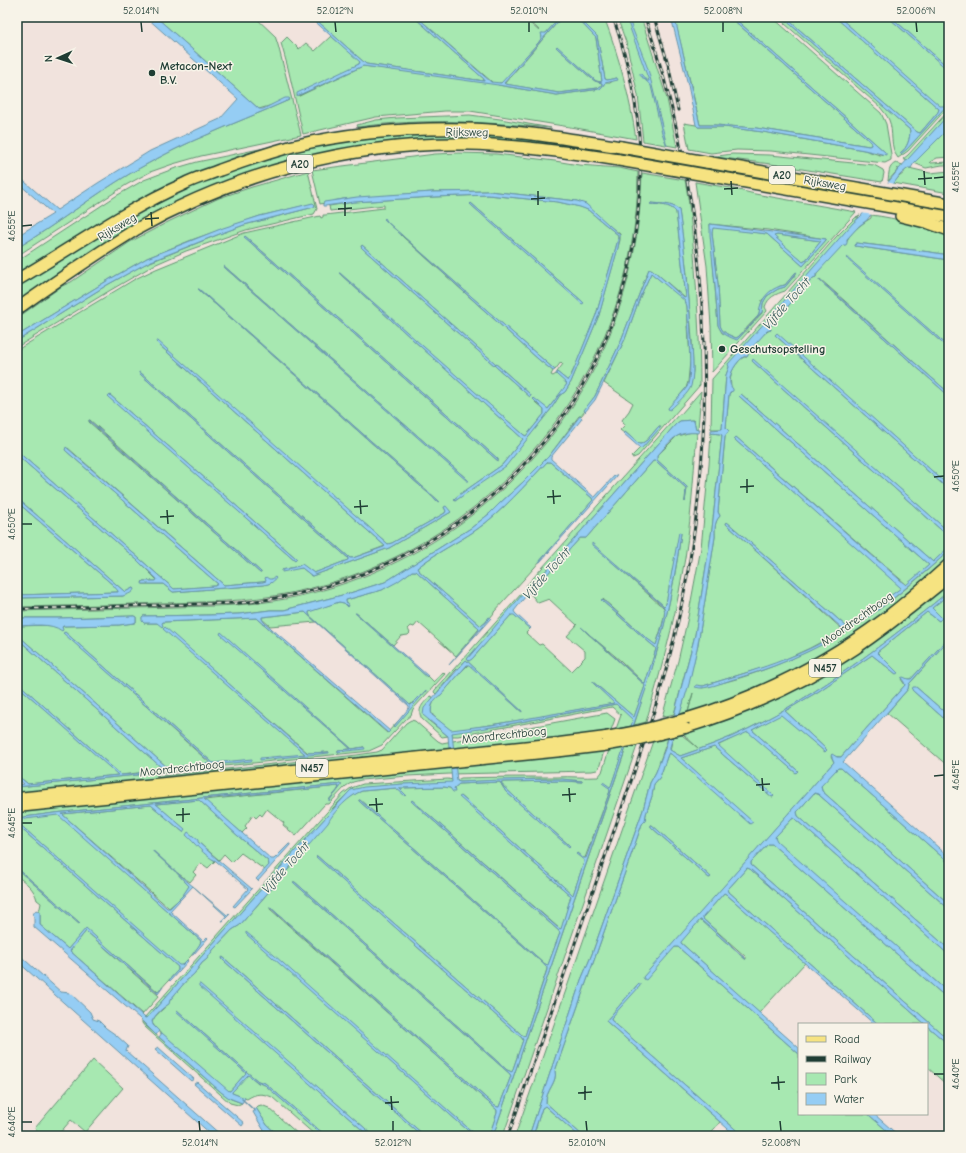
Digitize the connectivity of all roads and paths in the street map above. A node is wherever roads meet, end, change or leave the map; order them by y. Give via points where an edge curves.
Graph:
1 (949, 204) edge
2 (890, 210) junction
3 (949, 217) edge
4 (949, 230) edge
5 (17, 280) edge
6 (17, 309) edge
7 (949, 564) edge
8 (949, 577) edge
9 (605, 741) junction
10 (17, 798) edge
11 (17, 807) edge

1 - 5 highway, Rijksweg / A20, bridge via 553,136 466,129 411,129 292,147 184,183 126,213
2 - 3 highway, Rijksweg / A20
2 - 4 highway, A20
2 - 6 highway, Rijksweg / A20, bridge via 843,204 833,198 619,160 536,149 468,144 369,150 293,166 252,178 190,202 142,227
7 - 9 main road, Moordrechtboog / N457, bridge via 884,619 814,664 712,711
8 - 9 main road, Moordrechtboog / N457, bridge via 854,650 790,687 741,709 685,728 636,740
9 - 10 main road, Moordrechtboog / N457 via 559,743
9 - 11 main road, Moordrechtboog / N457 via 562,751

